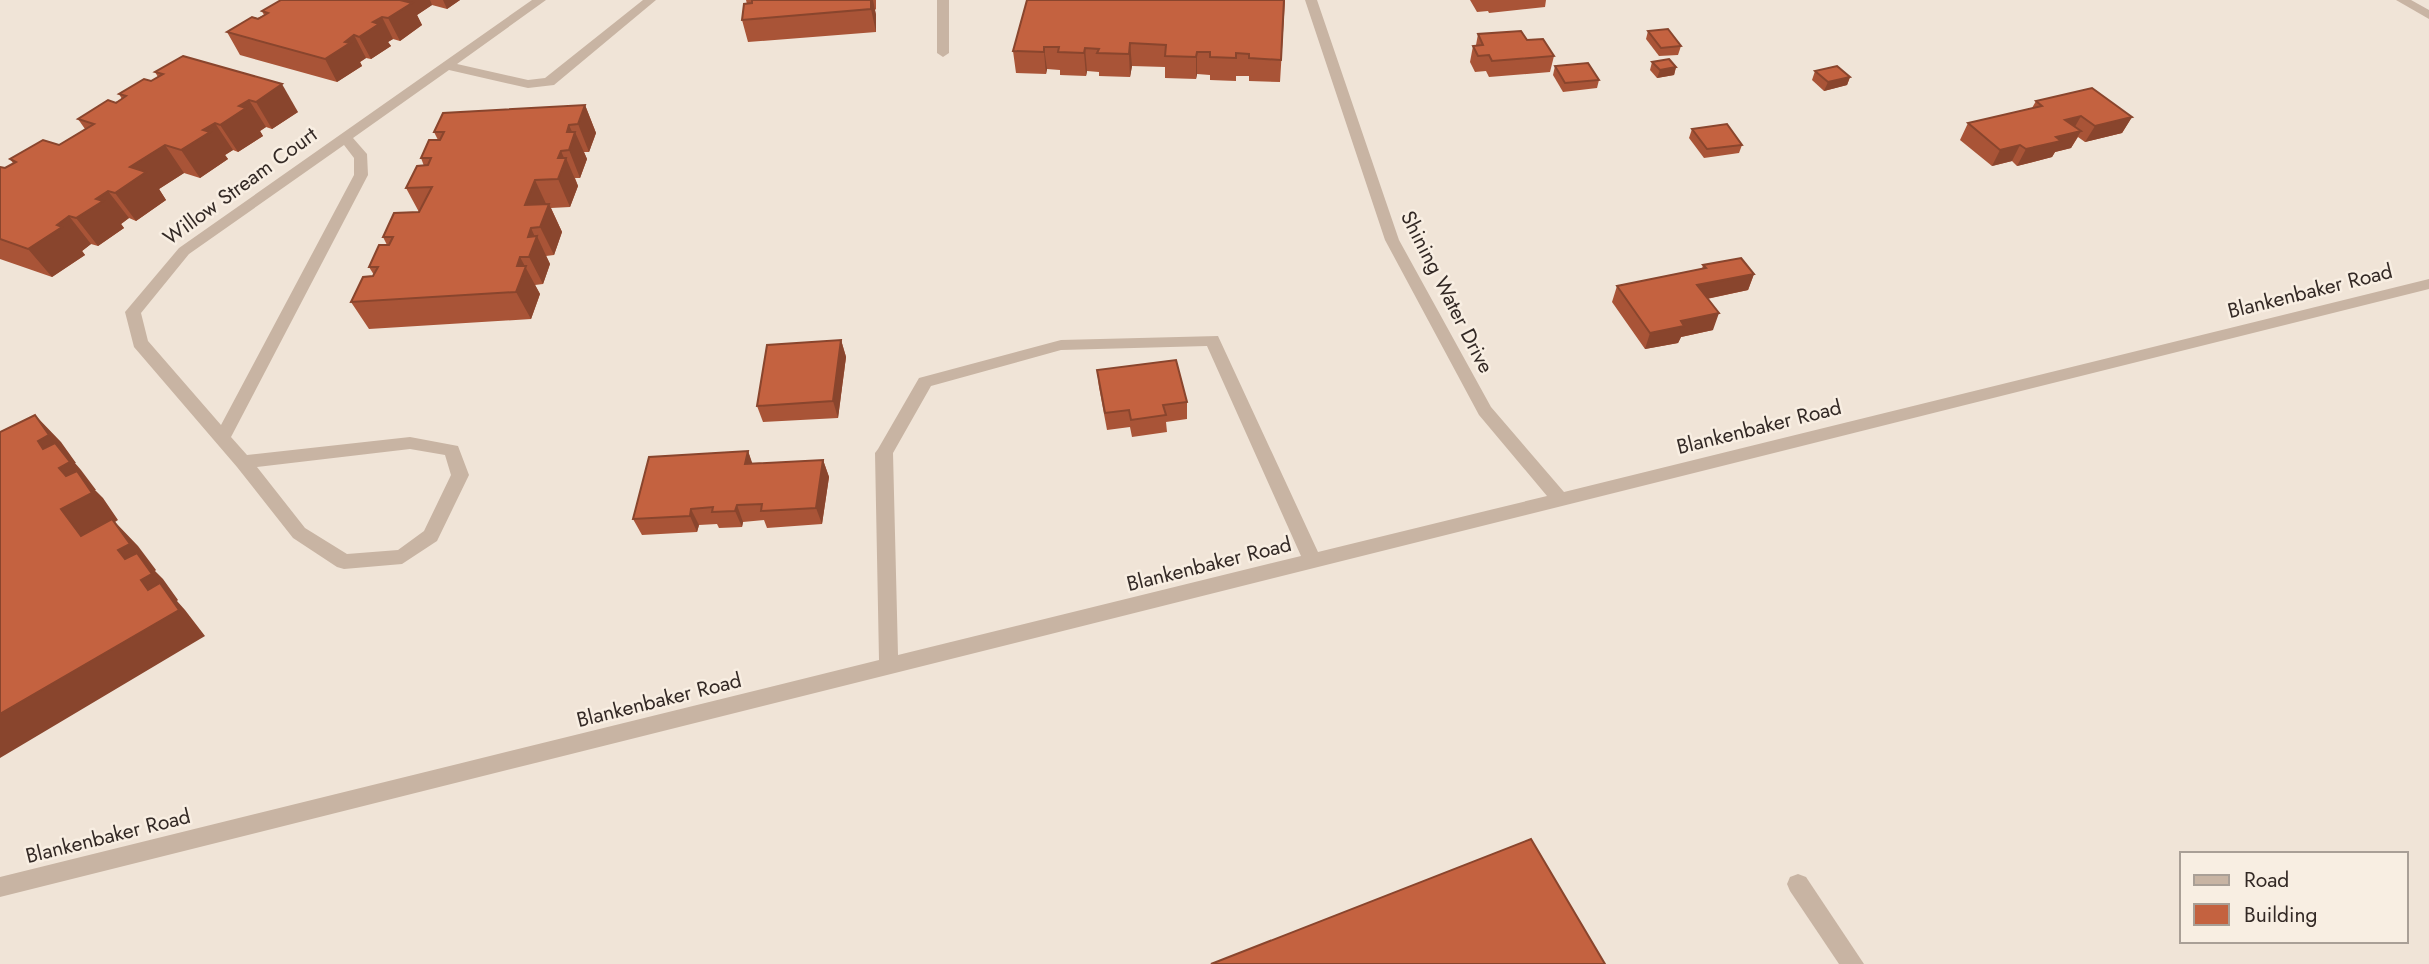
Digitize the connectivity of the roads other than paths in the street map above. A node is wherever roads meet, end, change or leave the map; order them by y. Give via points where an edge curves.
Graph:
1 (540, 0) edge
2 (650, 0) edge
3 (943, 0) edge
4 (1311, 0) edge
5 (2402, 0) edge
6 (2429, 15) edge
7 (943, 52) dead end
8 (447, 66) junction
9 (345, 138) junction
10 (2429, 284) edge
11 (222, 439) junction
12 (243, 461) junction
13 (1561, 500) junction
14 (1312, 562) junction
15 (888, 666) junction
16 (1798, 884) dead end
17 (0, 887) edge
18 (1853, 964) edge

1 - 8 street, Willow Stream Court
2 - 8 street via 550,82 528,84
3 - 7 street
4 - 13 street, Shining Water Drive via 1392,240 1485,411
5 - 6 street
8 - 9 street, Willow Stream Court
9 - 11 street via 361,153 361,176
9 - 11 street, Willow Stream Court via 184,251 133,312 140,343
10 - 13 street, Blankenbaker Road
11 - 12 street, Willow Stream Court
12 - 12 street, Willow Stream Court via 299,533 344,562 402,557 431,536 460,475 452,450 410,443
13 - 14 street, Blankenbaker Road
14 - 15 street, Blankenbaker Road
14 - 15 street via 1212,340 1061,345 925,382 884,453
15 - 17 street, Blankenbaker Road
16 - 18 street

